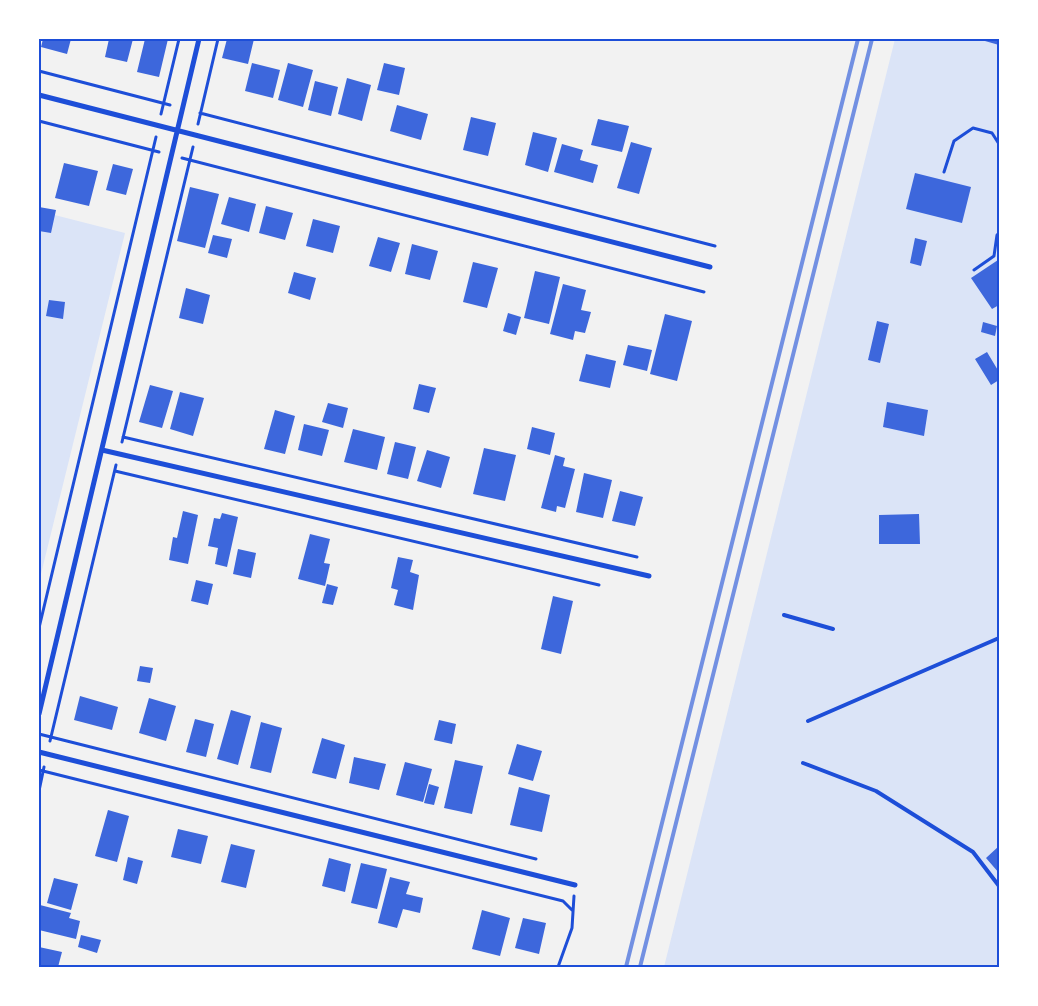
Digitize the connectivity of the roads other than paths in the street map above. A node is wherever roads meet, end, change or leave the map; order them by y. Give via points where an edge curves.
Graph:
1 (199, 39) edge
2 (39, 95) edge
3 (177, 131) junction
4 (710, 267) dead end
5 (102, 450) junction
6 (649, 576) dead end
7 (784, 615) dead end
8 (833, 629) dead end
9 (999, 638) edge
10 (39, 714) edge
11 (808, 721) dead end
12 (39, 752) edge
13 (803, 763) dead end
14 (575, 885) road end
15 (999, 886) edge

1 - 3 street
2 - 3 street
3 - 4 street
3 - 5 street
5 - 6 street
5 - 10 street
7 - 8 lane
9 - 11 lane
12 - 14 street
13 - 15 lane via 884,796 973,852

